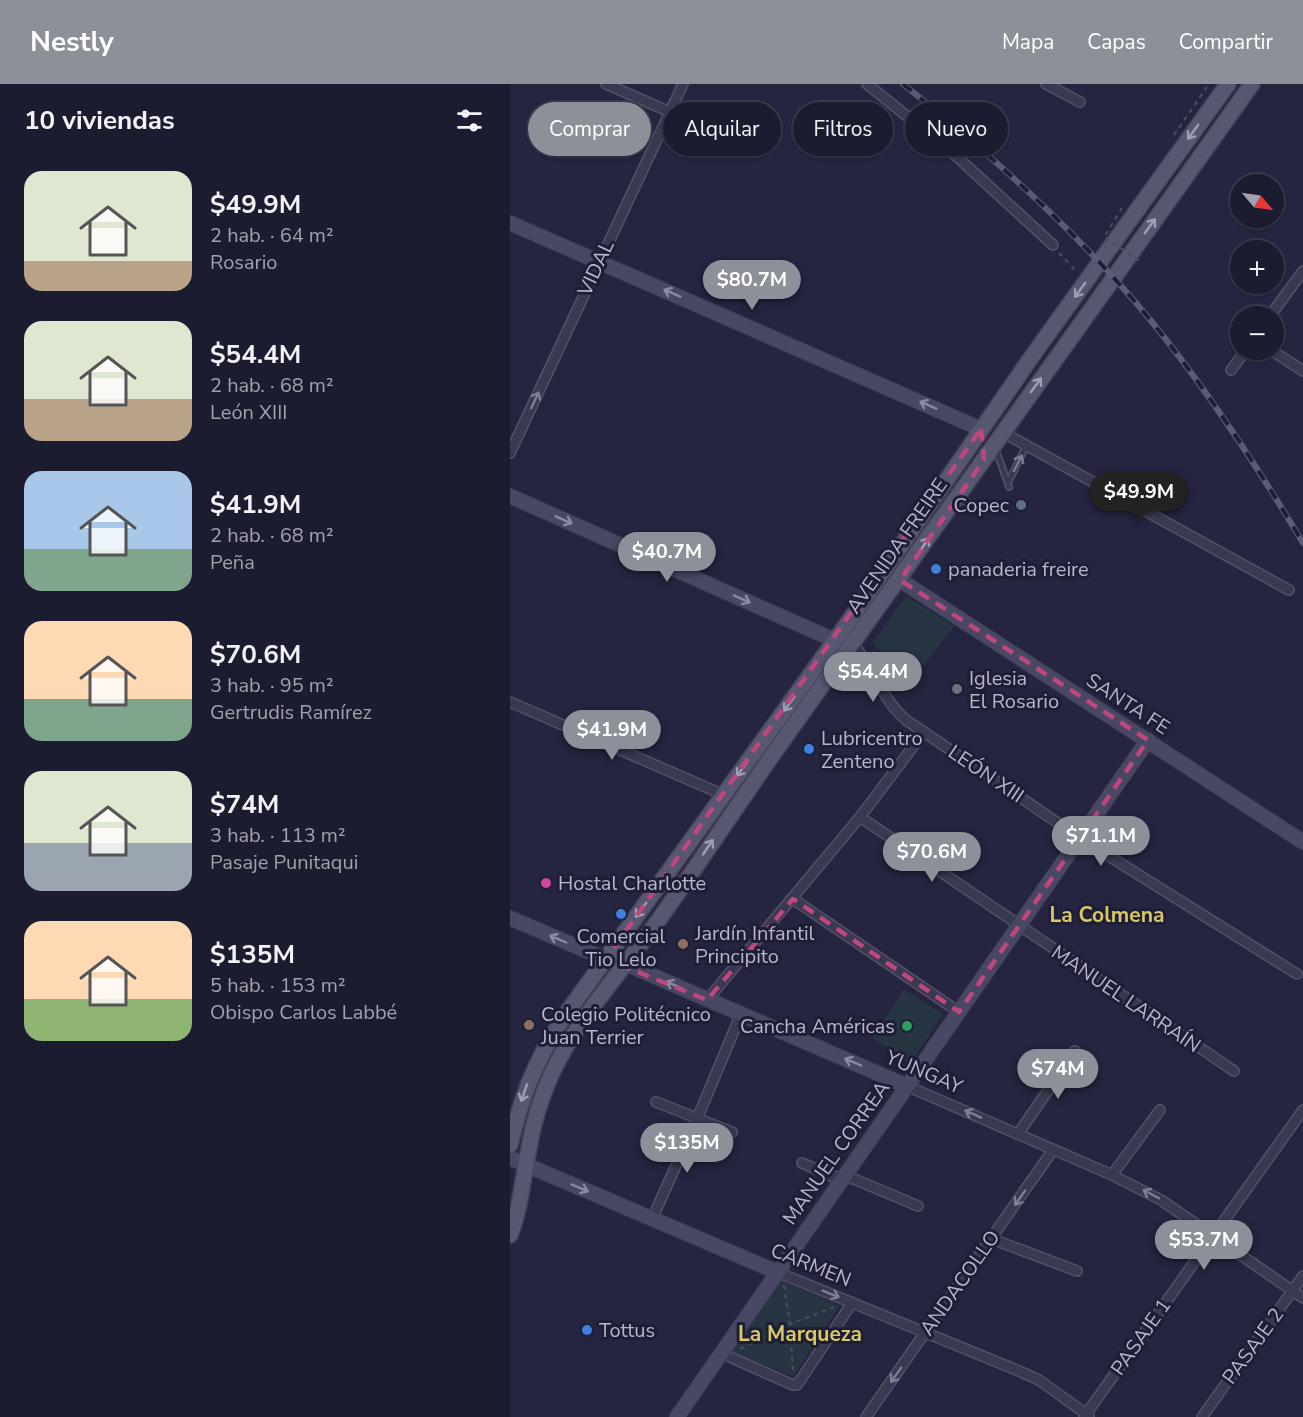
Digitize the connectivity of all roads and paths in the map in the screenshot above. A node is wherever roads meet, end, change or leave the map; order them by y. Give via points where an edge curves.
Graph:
1 (606, 84) edge
2 (683, 84) edge
3 (867, 84) edge
4 (1046, 84) edge
5 (1228, 84) edge
6 (1252, 84) edge
7 (675, 102) edge
8 (1080, 102) dead end
9 (663, 109) edge
10 (663, 127) edge
11 (1122, 208) dead end
12 (510, 222) edge
13 (1053, 245) joint
14 (599, 261) junction
15 (1141, 262) dead end
16 (1303, 271) edge
17 (1086, 282) junction
18 (1277, 306) edge
19 (1284, 359) edge
20 (1238, 360) edge
21 (1231, 370) dead end
22 (1303, 371) edge
23 (981, 429) junction
24 (998, 439) junction
25 (1027, 446) junction
26 (510, 453) edge
27 (984, 460) junction
28 (510, 496) edge
29 (955, 500) junction
30 (998, 505) dead end
31 (899, 549) junction
32 (900, 580) junction
33 (1289, 590) dead end
34 (835, 640) junction
35 (853, 644) junction
36 (510, 702) edge
37 (924, 732) junction
38 (1148, 740) junction
39 (724, 795) junction
40 (860, 817) junction
41 (1080, 838) junction
42 (1303, 842) edge
43 (793, 898) junction
44 (510, 918) edge
45 (1018, 926) junction
46 (606, 959) junction
47 (626, 964) junction
48 (1297, 974) dead end
49 (707, 1000) junction
50 (959, 1012) junction
51 (741, 1014) junction
52 (1075, 1051) dead end
53 (1234, 1071) dead end
54 (907, 1086) junction
55 (656, 1102) dead end
56 (1160, 1110) dead end
57 (1303, 1110) edge
58 (697, 1119) junction
59 (732, 1132) dead end
60 (1018, 1134) junction
61 (510, 1144) edge
62 (1053, 1150) junction
63 (510, 1158) edge
64 (802, 1163) dead end
65 (526, 1165) junction
66 (1112, 1175) junction
67 (843, 1179) junction
68 (918, 1206) dead end
69 (652, 1219) junction
70 (510, 1235) edge
71 (1213, 1235) junction
72 (992, 1239) junction
73 (1077, 1271) dead end
74 (1303, 1276) edge
75 (783, 1278) junction
76 (794, 1289) dead end
77 (1292, 1291) junction
78 (777, 1294) dead end
79 (1303, 1299) edge
80 (825, 1302) dead end
81 (852, 1303) junction
82 (835, 1306) junction
83 (829, 1316) dead end
84 (790, 1324) junction
85 (925, 1332) junction
86 (744, 1341) dead end
87 (738, 1350) junction
88 (721, 1353) junction
89 (747, 1354) dead end
90 (799, 1365) dead end
91 (784, 1371) dead end
92 (793, 1375) junction
93 (871, 1416) edge
94 (1087, 1416) edge
95 (677, 1417) edge
96 (1202, 1417) edge

1 - 9 street
2 - 7 street, VIDAL
3 - 13 street via 954,154
4 - 8 street
5 -> 17 main road, AVENIDA FREIRE
24 -> 6 main road, AVENIDA FREIRE
10 - 14 street, VIDAL
11 - 15 path, bridge via 1104,237
12 - 14 street
13 - 17 path
23 -> 14 street
26 -> 14 street, VIDAL
16 - 18 street
17 -> 23 main road, AVENIDA FREIRE
19 - 22 street
20 - 21 street
23 - 27 main road
23 - 31 main road, AVENIDA FREIRE
24 - 25 street
24 -> 25 lane via 1009,484
24 - 27 main road, AVENIDA FREIRE
25 - 33 street
27 - 29 main road, AVENIDA FREIRE
28 -> 34 street
29 - 30 lane via 988,507
32 -> 29 main road, AVENIDA FREIRE
31 - 32 main road
31 - 34 main road, AVENIDA FREIRE
32 - 35 main road, AVENIDA FREIRE
32 - 38 street, SANTA FE
34 - 35 street
34 -> 39 main road, AVENIDA FREIRE
35 - 37 street, LEÓN XIII via 864,656 892,707
47 -> 35 main road, AVENIDA FREIRE
36 - 39 street
37 - 40 street
37 - 41 street, LEÓN XIII
38 - 41 street, MANUEL CORREA
38 - 42 street, SANTA FE
39 -> 46 main road, AVENIDA FREIRE
40 - 43 street
40 - 45 street, MANUEL LARRAÍN
41 - 45 street, MANUEL CORREA
41 - 48 street, LEÓN XIII
43 - 49 street
43 - 50 street
46 -> 44 street, YUNGAY
45 - 50 street, MANUEL CORREA
45 - 53 street, MANUEL LARRAÍN
46 - 47 street, YUNGAY
46 -> 61 main road, AVENIDA FREIRE via 538,1057
49 -> 47 street, YUNGAY
47 - 65 main road, AVENIDA FREIRE via 570,1041 552,1074
49 - 51 street, YUNGAY
50 - 54 street, MANUEL CORREA
54 -> 51 street, YUNGAY
51 - 58 street
52 - 60 street
60 -> 54 street, YUNGAY
54 - 67 street, MANUEL CORREA
55 - 58 street
56 - 66 street
57 - 71 street, PASAJE 1
58 - 59 street
58 - 69 street
60 - 62 street, YUNGAY
62 - 66 street, YUNGAY
62 -> 72 street, ANDACOLLO
63 - 65 street, CARMEN
64 - 67 street
65 -> 69 street, CARMEN
65 - 70 main road, AVENIDA FREIRE
71 -> 66 street, YUNGAY via 1161,1200
67 - 68 street via 854,1179
67 - 75 street, MANUEL CORREA
69 - 75 street, CARMEN
71 - 77 street, YUNGAY
71 - 94 street, PASAJE 1
72 - 73 street
72 - 85 street, ANDACOLLO
74 - 77 street, PASAJE 2
75 - 76 path
75 - 78 path
75 -> 81 street, CARMEN
75 - 84 path
75 - 88 street, MANUEL CORREA
77 - 79 street, YUNGAY
77 - 96 street, PASAJE 2
80 - 82 path
81 - 85 street, CARMEN
81 - 88 street via 797,1385
82 - 83 path
82 - 84 path
84 - 87 path
84 - 92 path
85 -> 93 street, ANDACOLLO
85 - 94 street, CARMEN via 1039,1380
86 - 87 path
87 - 89 path
88 - 95 street, MANUEL CORREA
90 - 92 path
91 - 92 path

